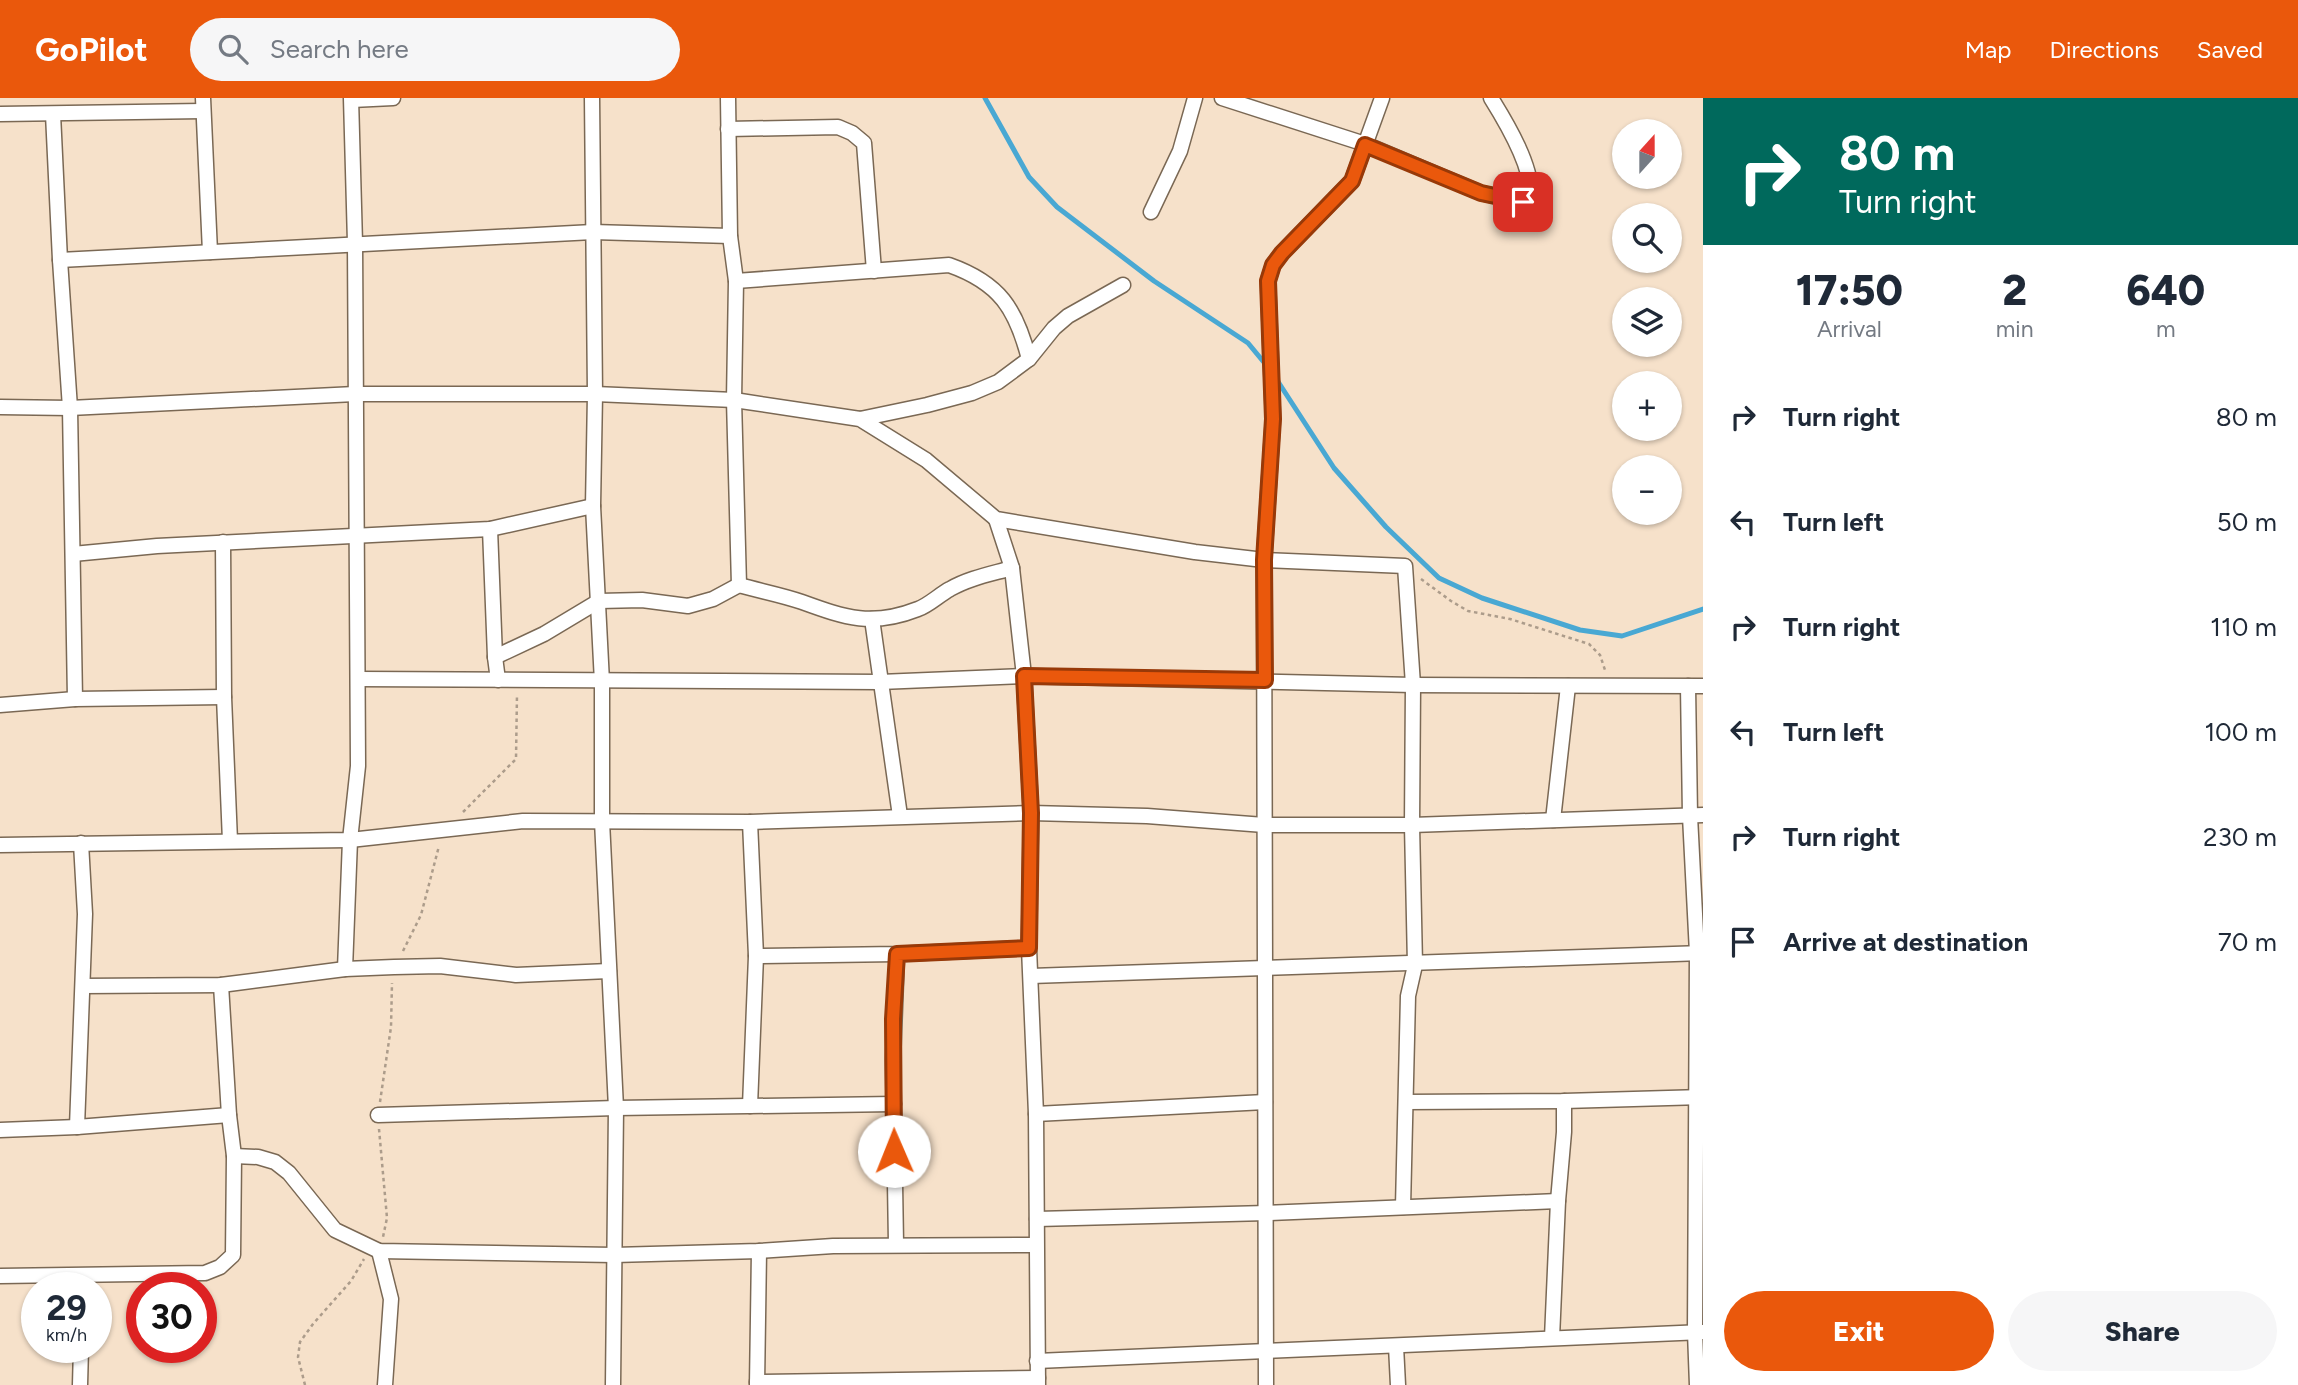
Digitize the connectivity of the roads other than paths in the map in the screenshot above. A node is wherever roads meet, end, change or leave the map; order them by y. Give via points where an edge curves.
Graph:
1 (393, 98) edge
2 (592, 98) edge
3 (728, 98) edge
4 (1195, 98) edge
5 (1222, 98) edge
6 (1382, 98) edge
7 (1491, 98) edge
8 (351, 99) edge
9 (203, 104) edge
10 (0, 114) edge
11 (53, 114) junction
12 (727, 129) junction
13 (1365, 145) junction
14 (1151, 212) dead end
15 (593, 232) junction
16 (730, 236) junction
17 (355, 243) junction
18 (210, 252) junction
19 (60, 260) junction
20 (874, 271) junction
21 (736, 281) junction
22 (1123, 285) dead end
23 (1029, 359) junction
24 (355, 394) junction
25 (595, 394) junction
26 (734, 400) junction
27 (0, 407) edge
28 (70, 408) junction
29 (860, 419) junction
30 (593, 506) junction
31 (996, 519) junction
32 (490, 529) junction
33 (356, 534) junction
34 (223, 542) junction
35 (73, 554) junction
36 (1264, 560) junction
37 (1012, 568) junction
38 (739, 585) junction
39 (599, 601) junction
40 (872, 619) junction
41 (495, 657) junction
42 (1024, 676) junction
43 (358, 679) junction
44 (498, 680) junction
45 (1265, 680) junction
46 (602, 681) junction
47 (880, 682) junction
48 (1413, 685) junction
49 (1568, 686) junction
50 (1696, 686) edge
51 (224, 697) junction
52 (75, 699) junction
53 (0, 705) edge
54 (1031, 813) junction
55 (900, 816) junction
56 (1697, 816) edge
57 (1553, 820) junction
58 (602, 821) junction
59 (750, 822) junction
60 (1264, 825) junction
61 (1412, 825) junction
62 (349, 840) junction
63 (230, 841) junction
64 (81, 843) junction
65 (0, 845) edge
66 (1029, 948) junction
67 (1700, 953) edge
68 (897, 954) junction
69 (756, 956) junction
70 (1415, 965) junction
71 (345, 969) junction
72 (1265, 969) junction
73 (609, 971) junction
74 (1031, 976) junction
75 (221, 985) junction
76 (83, 986) junction
77 (1700, 1097) edge
78 (1564, 1101) junction
79 (1265, 1102) junction
80 (1406, 1102) junction
81 (894, 1104) junction
82 (750, 1106) junction
83 (616, 1108) junction
84 (1036, 1114) junction
85 (229, 1115) junction
86 (378, 1115) road end
87 (77, 1127) junction
88 (0, 1130) edge
89 (234, 1156) junction
90 (1700, 1196) edge
91 (1558, 1201) junction
92 (1403, 1207) junction
93 (1266, 1213) junction
94 (1037, 1219) junction
95 (896, 1244) junction
96 (1035, 1245) junction
97 (375, 1249) junction
98 (759, 1251) junction
99 (614, 1255) junction
100 (0, 1276) edge
101 (21, 1277) edge
102 (112, 1279) edge
103 (1699, 1332) edge
104 (1552, 1338) junction
105 (1396, 1346) junction
106 (1265, 1352) junction
107 (1037, 1361) junction
108 (81, 1363) edge
109 (1038, 1381) edge
110 (896, 1383) edge
111 (757, 1384) edge
112 (80, 1385) edge
113 (385, 1385) edge
114 (613, 1385) edge
115 (1266, 1385) edge
116 (1398, 1385) edge
117 (1697, 1385) edge

1 - 8 street
2 - 15 street
3 - 12 street
4 - 14 street via 1180,150
5 - 13 street
6 - 13 street
7 - 13 street via 1526,169 1531,190 1530,198 1523,202 1481,193
8 - 17 street
9 - 11 street
9 - 18 street
10 - 11 street
11 - 19 street
12 - 16 street
12 - 20 street via 838,127 864,144
13 - 36 street via 1352,181 1282,253 1268,281 1273,419
15 - 16 street
15 - 17 street
15 - 25 street
16 - 21 street
17 - 18 street
17 - 24 street
18 - 19 street
19 - 28 street
20 - 21 street
20 - 23 street via 949,265 970,272 1011,307
21 - 26 street
22 - 23 street via 1068,316
23 - 29 street via 998,382 972,393
24 - 25 street
24 - 28 street
24 - 33 street
25 - 26 street
25 - 30 street
26 - 29 street
26 - 38 street
27 - 28 street
28 - 35 street
29 - 31 street via 926,460
30 - 32 street
30 - 39 street
31 - 36 street
31 - 37 street
32 - 33 street
32 - 41 street
33 - 34 street
33 - 43 street
34 - 35 street
34 - 51 street
35 - 52 street
36 - 45 street
36 - 48 street via 1405,566
37 - 40 street via 958,585 922,608
37 - 42 street
38 - 39 street via 688,606
38 - 40 street via 830,614
39 - 41 street
39 - 46 street
40 - 47 street
41 - 44 street
42 - 45 street
42 - 47 street
42 - 54 street
43 - 44 street
43 - 62 street via 358,766
44 - 46 street
45 - 48 street
45 - 60 street
46 - 47 street
46 - 58 street
47 - 55 street
48 - 49 street
48 - 61 street
49 - 50 street
49 - 57 street
50 - 56 street
51 - 52 street
51 - 63 street
52 - 53 street
54 - 55 street
54 - 60 street
54 - 66 street
55 - 59 street
56 - 57 street
56 - 67 street
57 - 61 street
58 - 59 street
58 - 62 street via 523,821
58 - 73 street
59 - 69 street
60 - 61 street
60 - 72 street
61 - 70 street
62 - 63 street
62 - 71 street
63 - 64 street
64 - 65 street
64 - 76 street
66 - 68 street
66 - 74 street
67 - 70 street
67 - 77 street
68 - 69 street
68 - 81 street
69 - 82 street
70 - 72 street
70 - 80 street via 1408,996
71 - 73 street via 440,966 516,975
71 - 75 street
72 - 74 street
72 - 79 street
73 - 83 street
74 - 84 street
75 - 76 street
75 - 85 street
76 - 87 street
77 - 78 street
77 - 90 street
78 - 80 street
78 - 91 street
79 - 84 street
79 - 93 street
80 - 92 street
81 - 82 street
81 - 95 street
82 - 83 street
83 - 86 street
83 - 99 street
84 - 94 street
85 - 87 street
85 - 89 street
87 - 88 street
89 - 97 street via 275,1162 335,1230
89 - 102 street via 233,1255 205,1273
90 - 103 street
91 - 92 street
91 - 104 street
92 - 93 street
93 - 94 street
93 - 106 street
94 - 96 street
95 - 96 street
95 - 98 street
96 - 107 street
97 - 99 street
97 - 113 street via 391,1299
98 - 99 street
98 - 111 street
99 - 114 street
100 - 101 street
103 - 104 street
103 - 117 street
104 - 105 street
105 - 106 street
105 - 116 street
106 - 107 street
106 - 115 street
107 - 109 street
108 - 112 street
109 - 110 street via 964,1377
110 - 111 street

